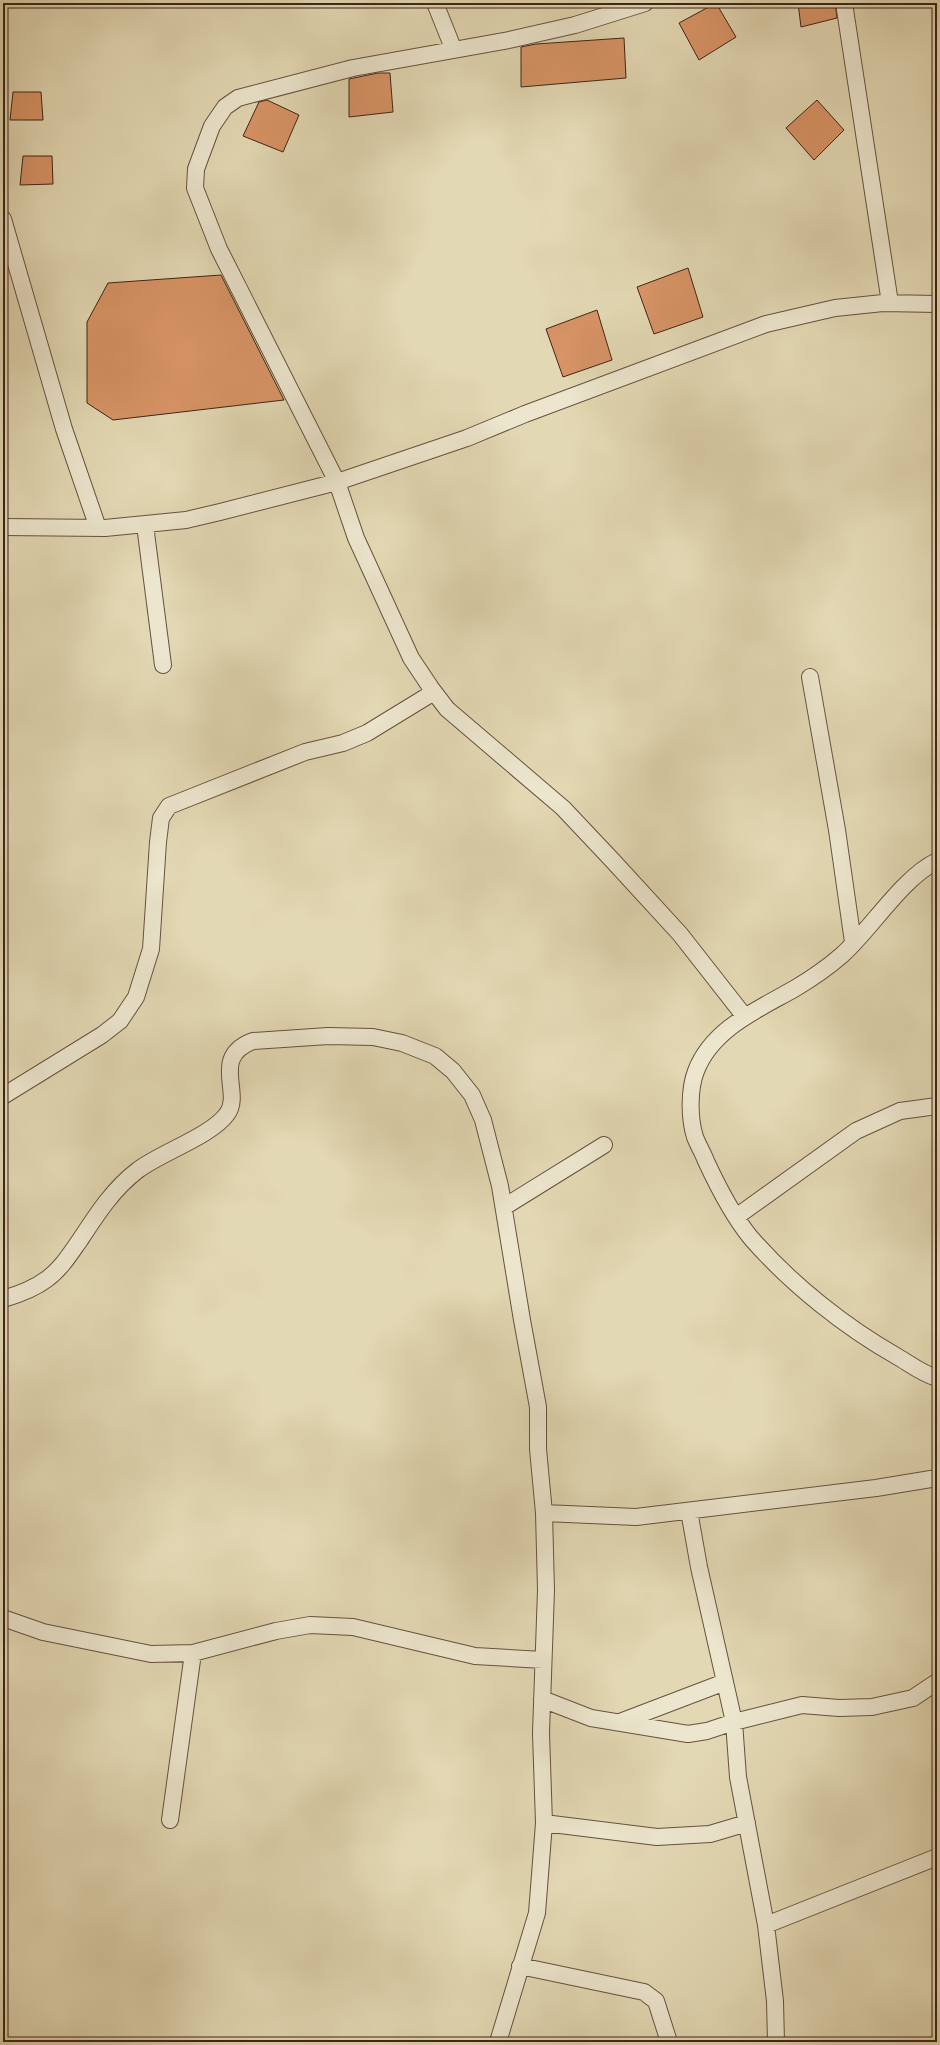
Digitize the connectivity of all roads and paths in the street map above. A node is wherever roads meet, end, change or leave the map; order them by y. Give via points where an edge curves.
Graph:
1 (435, 3) edge
2 (644, 3) edge
3 (844, 3) edge
4 (453, 48) junction
5 (3, 219) edge
6 (890, 303) junction
7 (937, 304) edge
8 (337, 482) junction
9 (145, 525) junction
10 (3, 527) edge
11 (98, 528) junction
12 (163, 665) dead end
13 (810, 677) dead end
14 (434, 692) junction
15 (937, 861) edge
16 (853, 942) junction
17 (745, 1017) junction
18 (3, 1096) edge
19 (937, 1106) edge
20 (604, 1145) dead end
21 (504, 1207) junction
22 (736, 1217) junction
23 (3, 1299) edge
24 (937, 1378) edge
25 (937, 1478) edge
26 (689, 1511) junction
27 (544, 1513) junction
28 (3, 1618) edge
29 (193, 1653) junction
30 (543, 1660) junction
31 (725, 1682) junction
32 (937, 1682) edge
33 (542, 1699) junction
34 (619, 1722) junction
35 (734, 1722) junction
36 (170, 1820) dead end
37 (544, 1823) junction
38 (747, 1823) junction
39 (937, 1857) edge
40 (766, 1925) junction
41 (520, 1966) junction
42 (498, 2042) edge
43 (669, 2042) edge
44 (776, 2042) edge

1 - 4 street
2 - 4 street via 575,24 509,40
3 - 6 street
4 - 8 street via 353,68 238,98 225,107 212,126 196,169 195,188 219,249
5 - 11 street via 64,429
6 - 7 street
6 - 8 street via 835,308 766,324 466,438
8 - 9 street via 186,520
8 - 14 street via 356,538 399,635
9 - 11 street
9 - 12 street
10 - 11 street
13 - 16 street via 837,830
14 - 17 street via 447,709 476,736 563,808 680,934
14 - 18 street via 367,733 343,743 305,752 169,806 161,818 151,949 136,997 120,1021 102,1035
15 - 16 street via 919,872
16 - 17 street via 823,970
17 - 22 street via 716,1039 704,1054 695,1072 692,1092 695,1136
19 - 22 street via 900,1111 856,1131
20 - 21 street
21 - 23 street via 483,1120 472,1095 454,1071 435,1056 402,1043 373,1037 328,1036 253,1041 238,1049 230,1063 230,1105 223,1119 198,1137 158,1157 118,1187 65,1262 47,1280
21 - 27 street via 538,1408 538,1449
22 - 24 street via 770,1258 821,1305 872,1342
25 - 26 street
26 - 27 street via 636,1516
26 - 31 street
27 - 30 street via 546,1590
28 - 29 street via 43,1632 151,1654
29 - 30 street via 276,1631 310,1625 353,1627 475,1656
29 - 36 street
30 - 33 street
31 - 34 street
31 - 35 street
32 - 35 street via 913,1698 872,1707 802,1705
33 - 34 street via 591,1718
33 - 37 street
34 - 35 street via 688,1734
35 - 38 street via 738,1777
37 - 38 street via 657,1837 710,1834
37 - 41 street via 537,1913
38 - 40 street
39 - 40 street
40 - 44 street via 775,2001
41 - 42 street
41 - 43 street via 644,1992 656,2001

